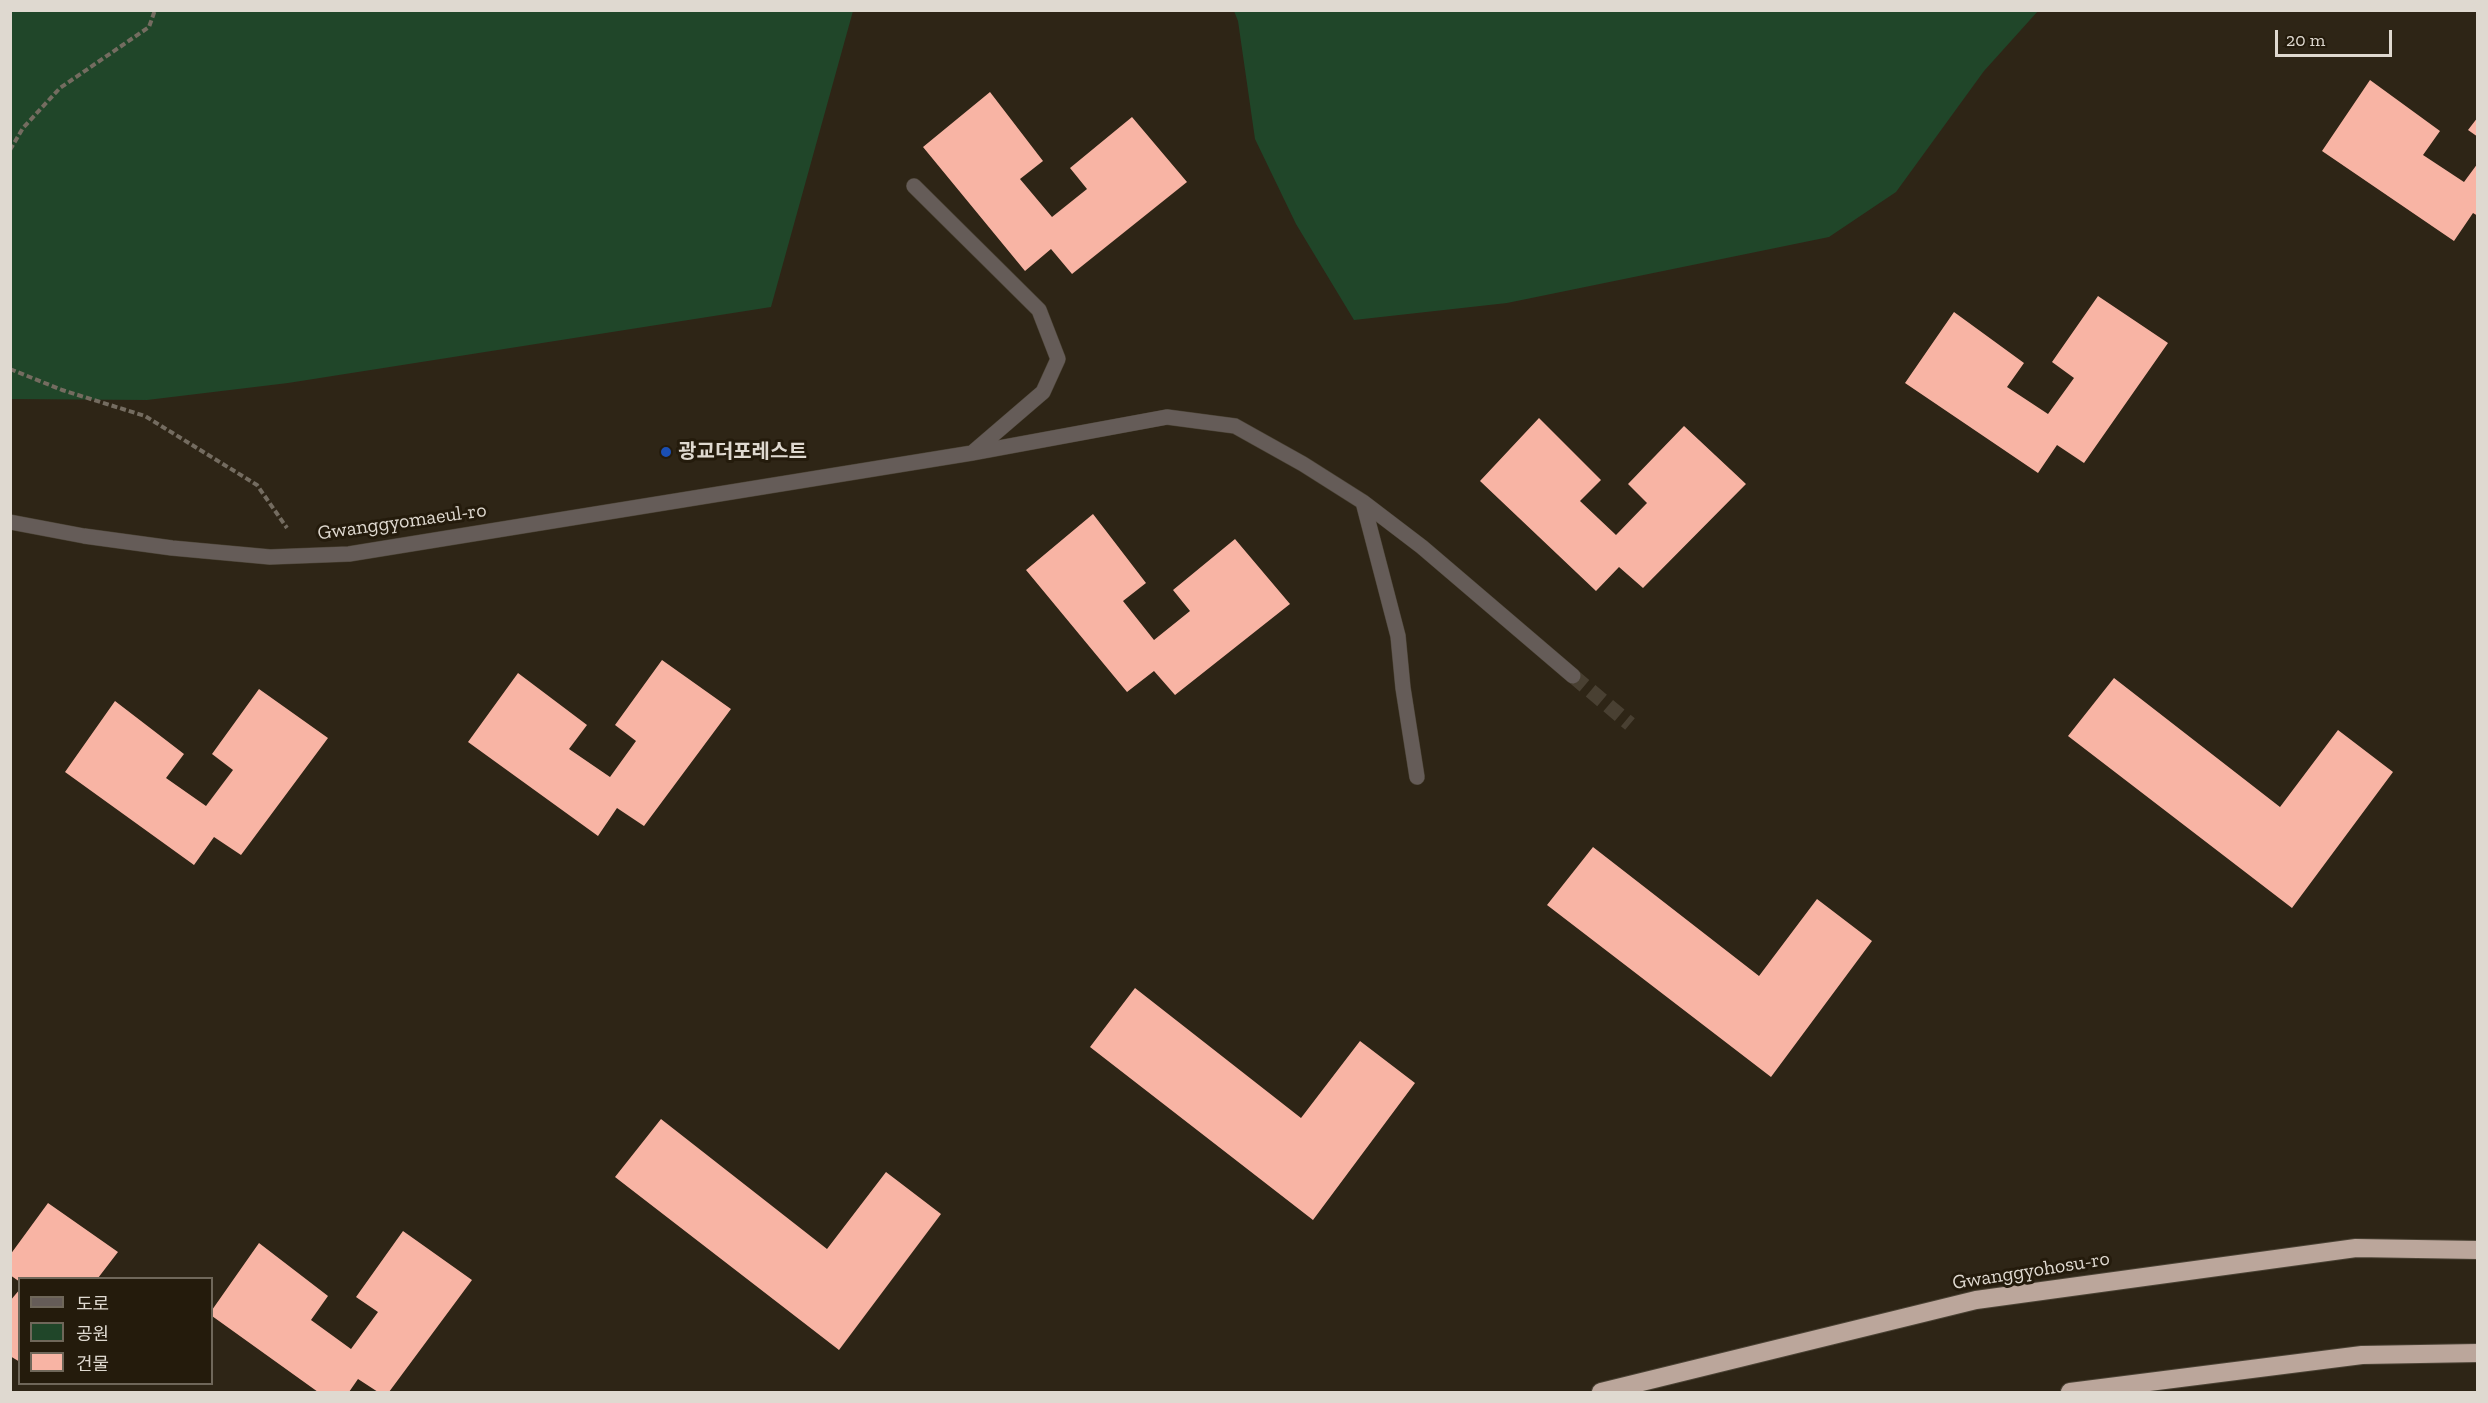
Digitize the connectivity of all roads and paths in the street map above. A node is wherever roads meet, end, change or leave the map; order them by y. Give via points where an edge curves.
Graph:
1 (155, 10) edge
2 (10, 150) edge
3 (914, 186) dead end
4 (10, 369) edge
5 (972, 453) junction
6 (1363, 502) junction
7 (10, 522) edge
8 (306, 556) junction
9 (1573, 676) tunnel mouth
10 (1417, 777) dead end
11 (2478, 1250) edge
12 (2478, 1353) edge
13 (1600, 1392) edge
14 (2070, 1392) edge

1 - 2 path via 149,27 60,88 23,128
3 - 5 street via 1040,310 1058,359 1043,392
4 - 8 path via 145,416 257,485
5 - 6 street, Gwanggyomaeul-ro via 1167,417 1234,426
5 - 8 street, Gwanggyomaeul-ro via 349,554
6 - 9 street, Gwanggyomaeul-ro
6 - 10 street via 1398,636
7 - 8 street, Gwanggyomaeul-ro via 172,548 270,557
11 - 13 highway, Gwanggyohosu-ro via 2356,1248 1976,1300
12 - 14 highway via 2362,1355

